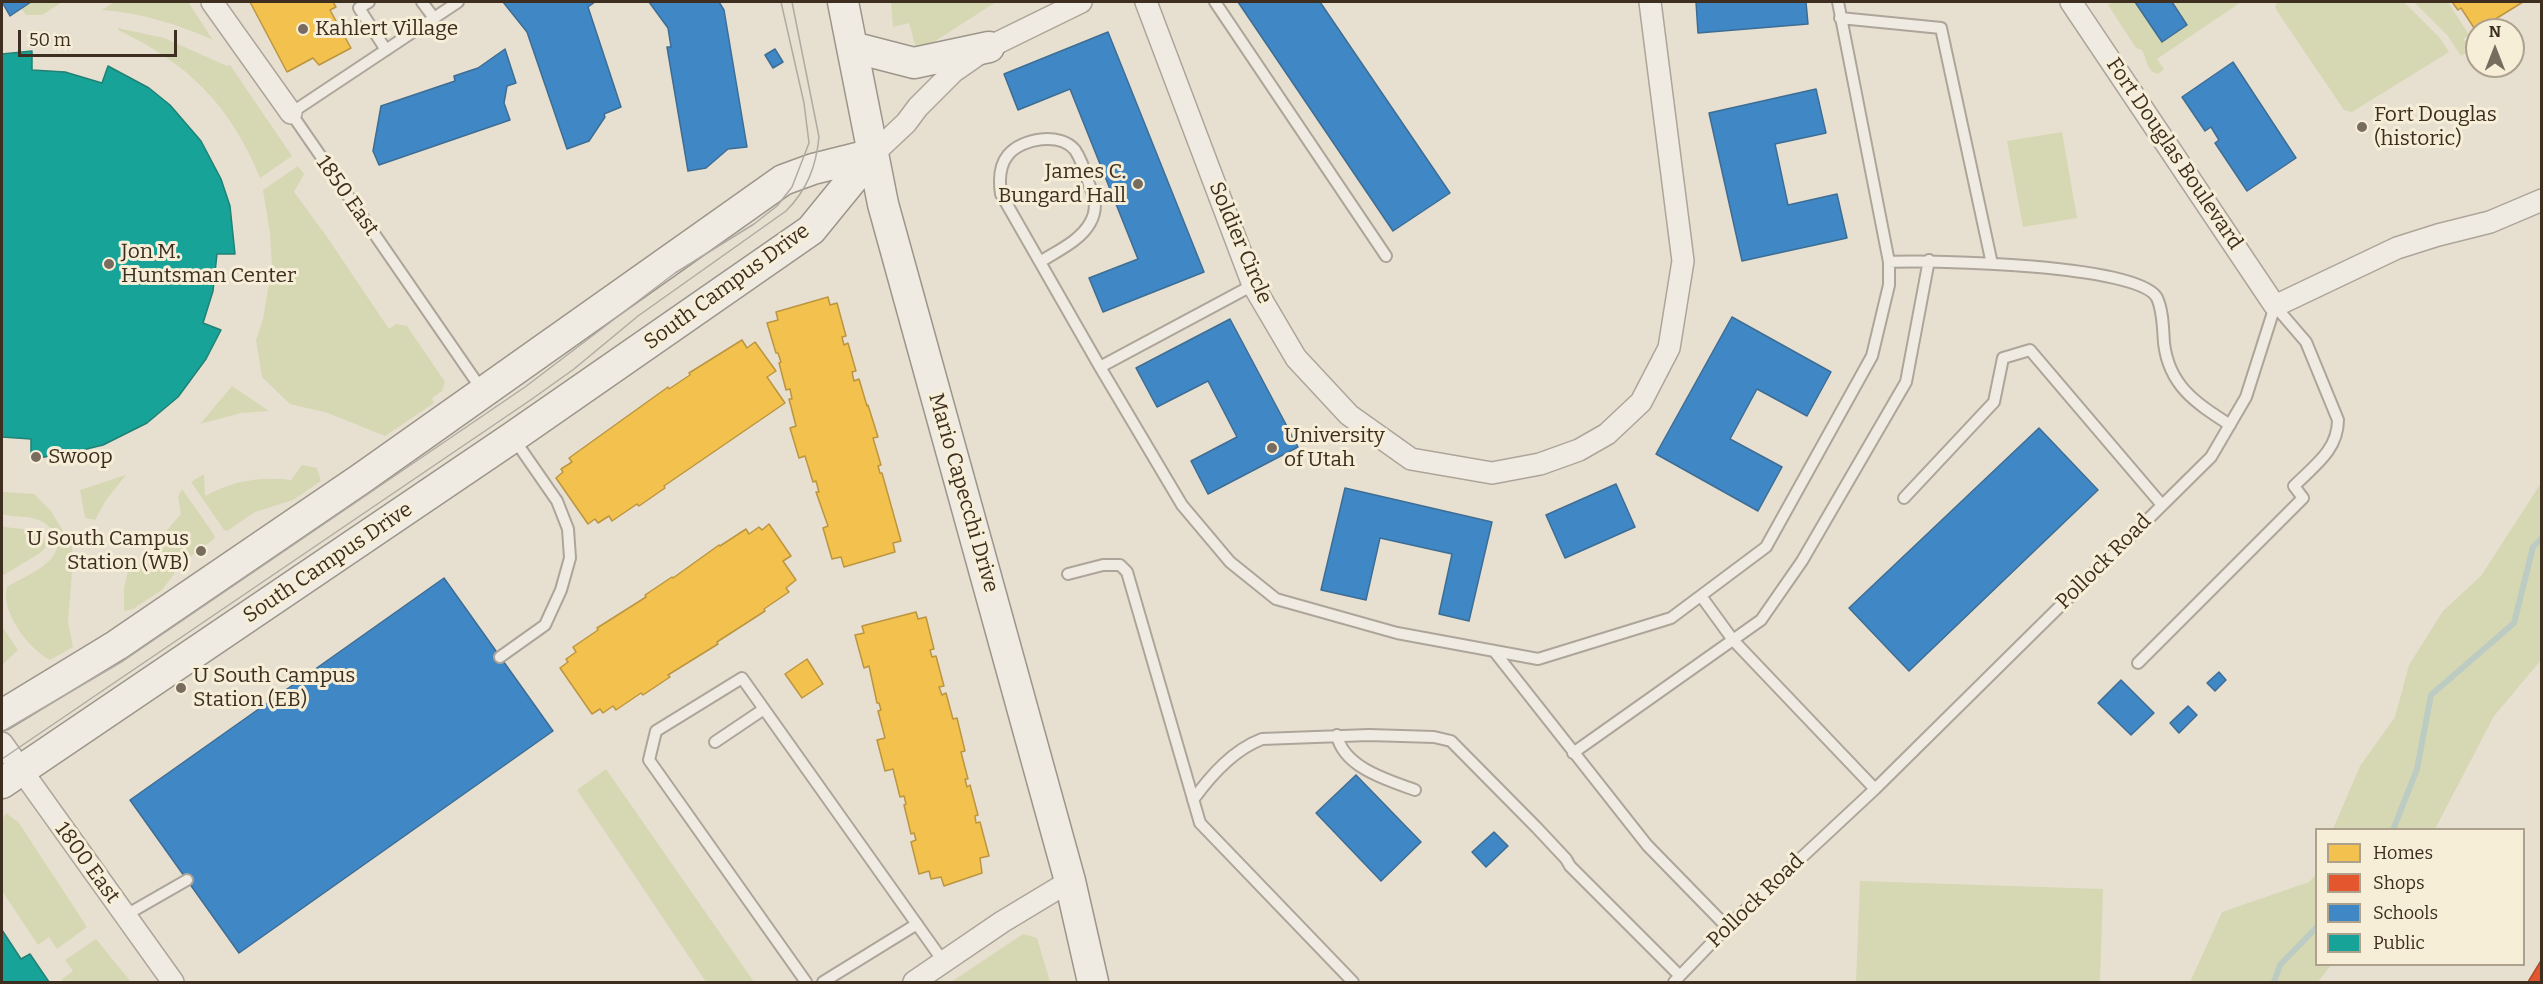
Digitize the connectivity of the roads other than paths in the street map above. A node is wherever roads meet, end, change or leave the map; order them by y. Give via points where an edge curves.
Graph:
1 (212, 2) edge
2 (369, 2) edge
3 (422, 2) edge
4 (458, 2) edge
5 (843, 2) edge
6 (1081, 2) edge
7 (1146, 2) edge
8 (1215, 2) edge
9 (1650, 2) edge
10 (1838, 2) edge
11 (2071, 2) edge
12 (434, 18) junction
13 (1840, 18) junction
14 (852, 47) junction
15 (989, 47) junction
16 (386, 50) junction
17 (291, 113) junction
18 (873, 154) junction
19 (2541, 200) edge
20 (1386, 256) dead end
21 (1929, 260) junction
22 (1040, 262) junction
23 (1889, 262) junction
24 (1992, 264) junction
25 (1253, 285) junction
26 (2275, 306) junction
27 (1100, 367) junction
28 (482, 391) junction
29 (2230, 425) junction
30 (513, 438) junction
31 (1904, 498) dead end
32 (2162, 506) junction
33 (1068, 574) dead end
34 (1701, 596) junction
35 (1733, 640) junction
36 (1494, 651) junction
37 (500, 657) dead end
38 (2138, 663) dead end
39 (764, 709) junction
40 (2, 715) edge
41 (1337, 735) junction
42 (715, 742) dead end
43 (2, 743) edge
44 (1573, 753) junction
45 (11, 777) edge
46 (1875, 789) junction
47 (1415, 790) dead end
48 (1193, 800) junction
49 (188, 880) dead end
50 (1070, 881) junction
51 (126, 915) junction
52 (917, 924) junction
53 (1727, 927) junction
54 (944, 961) junction
55 (1676, 979) edge
56 (173, 982) edge
57 (806, 982) edge
58 (823, 982) edge
59 (914, 982) edge
60 (1093, 982) edge
61 (1353, 982) edge

1 - 17 street, 1850 East
2 - 16 lane via 359,8
3 - 12 lane
4 - 12 lane
5 - 14 street, Mario Capecchi Drive
6 - 15 street
7 - 25 street, Soldier Circle
8 - 20 lane
9 - 25 street, Soldier Circle via 1683,261 1669,348 1641,402 1606,434 1579,450 1540,464 1492,473 1411,459 1349,415 1296,358
10 - 13 lane
11 - 26 street, Fort Douglas Boulevard
12 - 16 lane
13 - 23 lane
13 - 24 lane via 1941,27
14 - 15 street via 914,63
14 - 18 street, Mario Capecchi Drive
15 - 18 street via 953,72
16 - 17 lane
17 - 28 lane, 1850 East
18 - 28 street via 783,180
18 - 30 street, South Campus Drive via 811,230
18 - 50 street, Mario Capecchi Drive via 883,204
19 - 26 street via 2490,222 2397,248
21 - 23 lane
21 - 24 lane
21 - 35 lane via 1906,382 1802,561 1761,620
22 - 22 lane via 1081,235 1090,224 1096,201 1074,149 1042,139 1021,144 1009,154 999,179 1001,194
22 - 27 lane
23 - 34 lane via 1889,285 1872,357 1766,547
24 - 29 lane via 2080,271 2140,285 2156,296 2174,379 2197,404
25 - 27 lane
26 - 29 lane, Pollock Road via 2246,397
26 - 38 lane via 2306,342 2338,420 2338,434 2331,450 2294,486 2303,498
27 - 36 lane via 1182,506 1230,562 1276,600 1397,633
28 - 40 street via 117,645
29 - 32 lane, Pollock Road via 2211,456
30 - 37 lane via 556,501 568,529 570,558 545,625
30 - 45 street, South Campus Drive
31 - 32 lane via 1994,402 2003,358 2030,350
32 - 46 lane, Pollock Road
33 - 48 lane via 1112,564 1127,572
34 - 35 lane
34 - 36 lane via 1671,618 1538,659
35 - 44 lane
35 - 46 lane
36 - 44 lane
39 - 42 lane
39 - 52 lane
39 - 57 lane via 742,678 656,731 649,760
41 - 47 lane via 1339,746 1371,775
41 - 48 lane via 1276,737 1249,744 1210,777
41 - 55 lane via 1434,736 1451,741
43 - 45 street, 1800 East
44 - 53 lane via 1647,845
45 - 51 street, 1800 East
46 - 53 lane, Pollock Road
48 - 61 lane via 1200,823
49 - 51 lane
50 - 54 street
50 - 60 street, Mario Capecchi Drive
51 - 56 street, 1800 East
52 - 54 lane
52 - 58 lane
53 - 55 lane, Pollock Road
54 - 59 street

